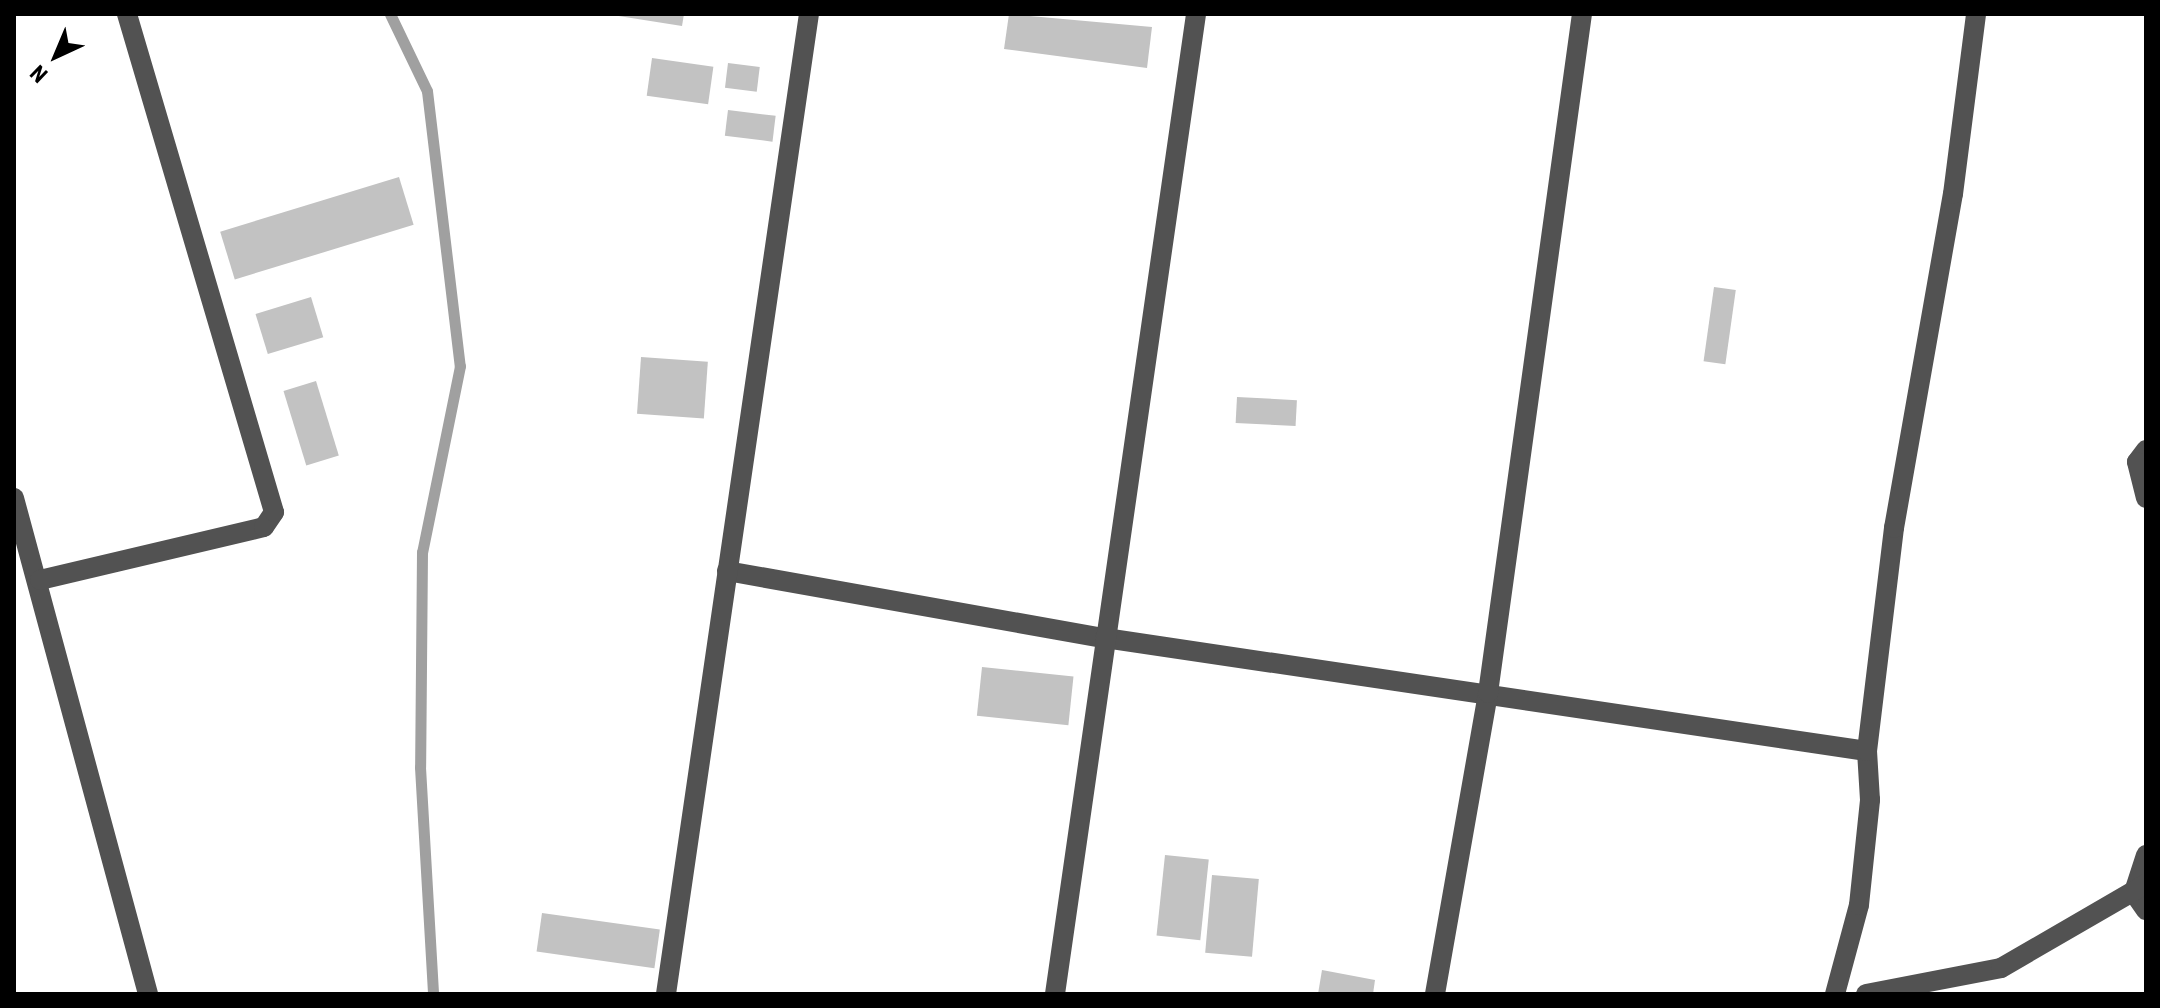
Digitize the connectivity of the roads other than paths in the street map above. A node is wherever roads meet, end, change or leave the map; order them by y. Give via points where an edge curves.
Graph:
1 (127, 14) edge
2 (809, 14) edge
3 (1196, 14) edge
4 (1582, 14) edge
5 (1976, 14) edge
6 (2146, 450) edge
7 (14, 498) edge
8 (2146, 498) edge
9 (727, 571) junction
10 (40, 580) junction
11 (1105, 638) junction
12 (1488, 693) junction
13 (1867, 751) junction
14 (2146, 855) edge
15 (2142, 896) edge
16 (1895, 991) edge
17 (148, 994) edge
18 (666, 994) edge
19 (1055, 994) edge
20 (1435, 994) edge
21 (1835, 994) edge
22 (1866, 994) edge

1 - 10 street via 274,512 264,527
2 - 9 street via 766,346
3 - 11 street
4 - 12 street
5 - 13 street
6 - 8 street via 2137,462
7 - 10 street
9 - 11 street
9 - 18 street
10 - 17 street
11 - 12 street
11 - 19 street
12 - 13 street
12 - 20 street
13 - 21 street via 1870,800 1859,905
14 - 15 street
15 - 16 street via 2001,968
16 - 22 street

